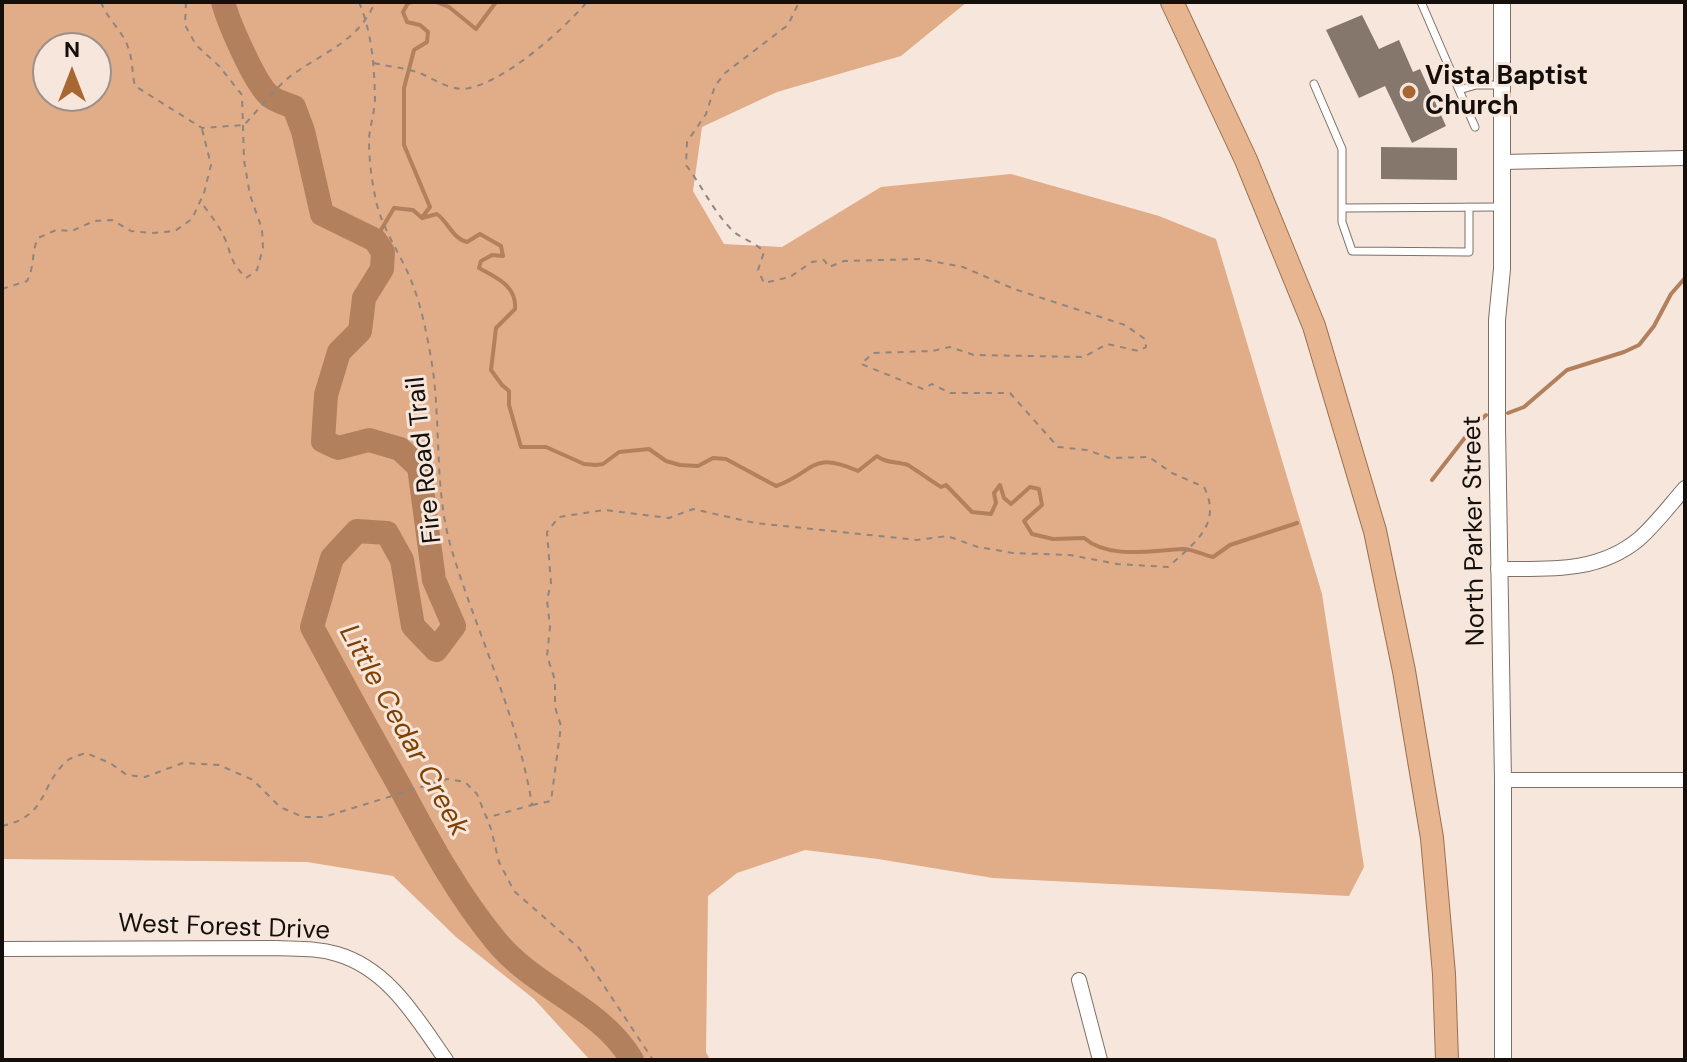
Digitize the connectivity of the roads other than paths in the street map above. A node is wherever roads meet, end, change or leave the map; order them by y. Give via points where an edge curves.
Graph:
1 (1172, 2) edge
2 (1421, 2) edge
3 (1502, 2) edge
4 (1314, 84) dead end
5 (1502, 85) junction
6 (1459, 90) junction
7 (1475, 127) dead end
8 (1685, 158) edge
9 (1502, 162) junction
10 (1469, 207) junction
11 (1502, 207) junction
12 (1343, 208) junction
13 (1685, 488) edge
14 (1498, 569) junction
15 (1503, 780) junction
16 (1685, 780) edge
17 (2, 949) edge
18 (1079, 980) dead end
19 (446, 1060) edge
20 (1100, 1060) edge
21 (1447, 1060) edge
22 (1503, 1060) edge

1 - 21 highway via 1246,160 1314,326 1375,531 1432,838
2 - 6 lane
3 - 5 street, North Parker Street
4 - 12 lane via 1342,149
5 - 6 lane
5 - 9 street, North Parker Street
6 - 7 lane
8 - 9 street
9 - 11 street, North Parker Street
10 - 11 lane
10 - 12 lane
10 - 12 lane via 1469,252 1352,251
11 - 14 street, North Parker Street
13 - 14 street via 1639,539 1617,554 1569,569
14 - 15 street, North Parker Street
15 - 16 street
15 - 22 street, North Parker Street
17 - 19 street, West Forest Drive via 276,948 339,954 378,975 399,995
18 - 20 street

